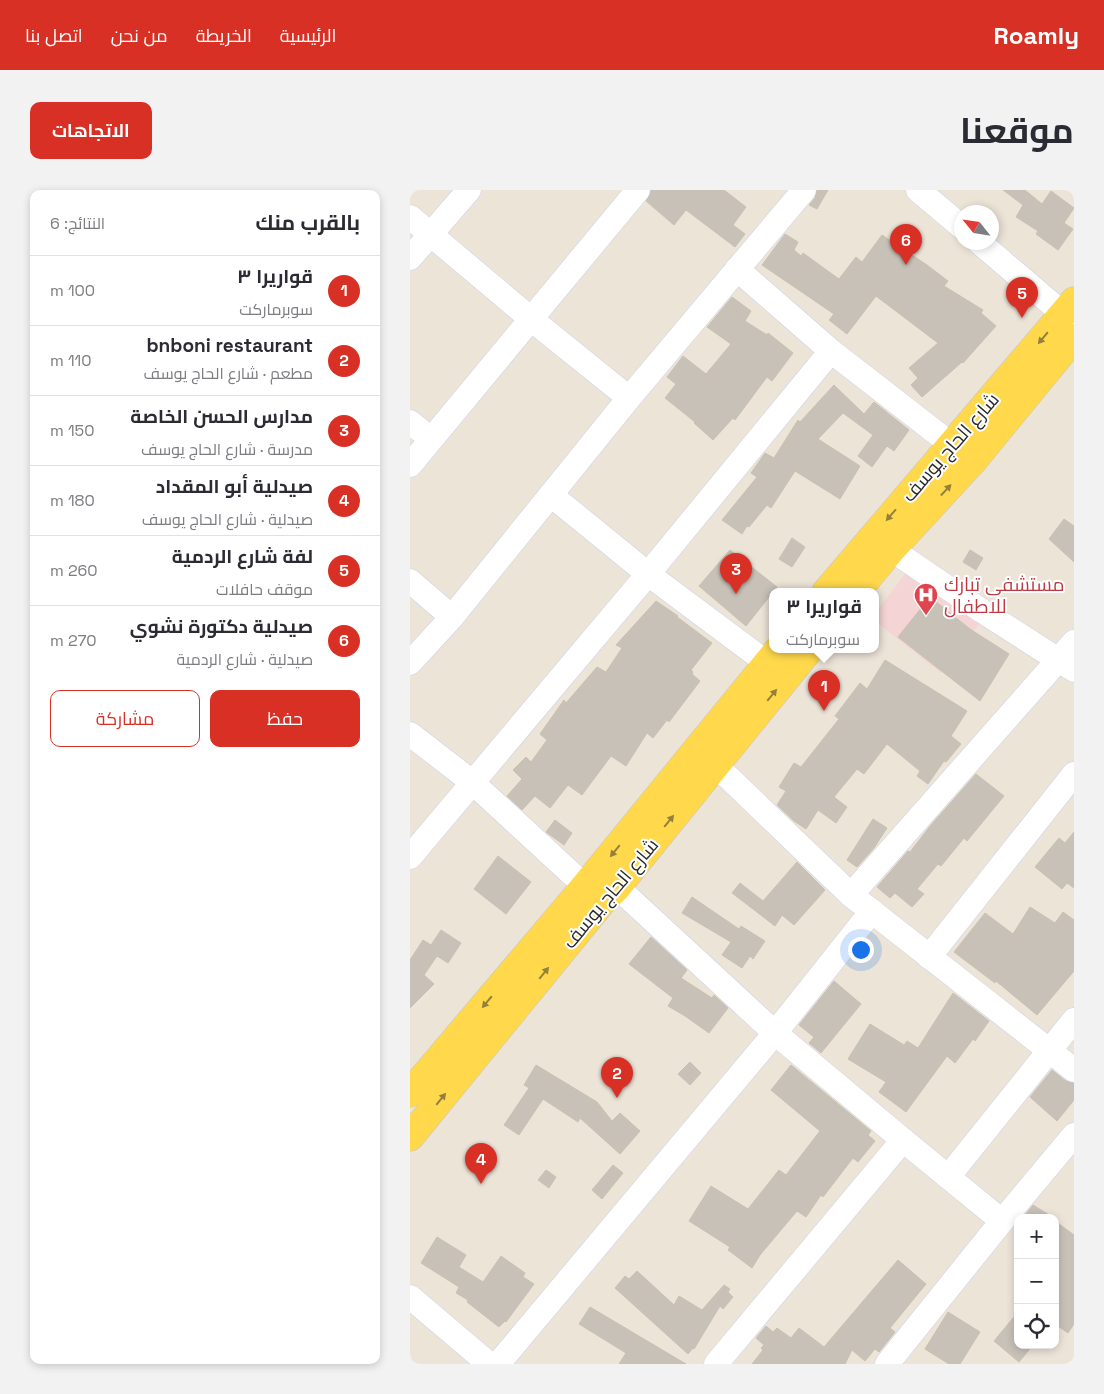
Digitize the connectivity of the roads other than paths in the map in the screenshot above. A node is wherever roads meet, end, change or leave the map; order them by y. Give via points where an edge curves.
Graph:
1 (469, 190) edge
2 (638, 190) edge
3 (804, 190) edge
4 (918, 190) edge
5 (410, 217) edge
6 (954, 220) edge
7 (430, 234) junction
8 (989, 250) edge
9 (410, 258) edge
10 (737, 269) junction
11 (1071, 319) edge
12 (531, 320) junction
13 (831, 351) junction
14 (629, 398) junction
15 (410, 422) edge
16 (431, 439) junction
17 (952, 445) junction
18 (410, 465) edge
19 (551, 495) junction
20 (882, 544) junction
21 (648, 574) junction
22 (410, 581) edge
23 (831, 588) edge
24 (858, 588) edge
25 (452, 617) junction
26 (1074, 642) edge
27 (806, 653) edge
28 (772, 656) edge
29 (410, 663) edge
30 (1066, 665) edge
31 (410, 734) edge
32 (706, 756) junction
33 (1074, 774) edge
34 (472, 782) junction
35 (410, 857) edge
36 (602, 891) junction
37 (850, 895) junction
38 (872, 911) junction
39 (929, 956) junction
40 (1074, 1020) edge
41 (775, 1032) junction
42 (1050, 1051) junction
43 (1074, 1070) edge
44 (410, 1093) edge
45 (1074, 1136) edge
46 (410, 1137) edge
47 (902, 1140) junction
48 (948, 1177) junction
49 (1002, 1221) junction
50 (410, 1297) edge
51 (489, 1364) edge
52 (498, 1364) edge
53 (716, 1364) edge
54 (887, 1364) edge

1 - 7 street
2 - 12 street
3 - 10 street
4 - 6 street
5 - 7 street
7 - 9 street
7 - 12 street
8 - 11 street
10 - 13 street
10 - 14 street
11 -> 17 main road, شارع الحاج يوسف
20 -> 11 main road, شارع الحاج يوسف via 973,461
12 - 14 street
12 - 16 street
13 - 17 street
13 - 21 street
14 - 19 street
15 - 16 street
16 - 18 street
17 -> 20 main road, شارع الحاج يوسف
19 - 21 street
19 - 25 street
20 - 23 main road, شارع الحاج يوسف
20 - 24 main road, شارع الحاج يوسف
20 - 30 street
21 - 28 street
21 - 34 street
22 - 25 street
25 - 29 street
26 - 30 street
32 -> 27 main road, شارع الحاج يوسف
28 - 32 main road, شارع الحاج يوسف
30 - 37 street
31 - 34 street
32 - 36 main road, شارع الحاج يوسف
32 - 37 street
33 - 39 street
34 - 35 street
34 - 36 street
36 - 41 street
36 -> 44 main road, شارع الحاج يوسف
46 -> 36 main road, شارع الحاج يوسف
37 - 38 street
38 - 39 street
38 - 41 street
39 - 42 street
40 - 42 street
41 - 47 street
41 - 52 street
42 - 43 street
42 - 48 street
45 - 49 street
47 - 48 street
47 - 53 street
48 - 49 street
49 - 54 street
50 - 51 street

